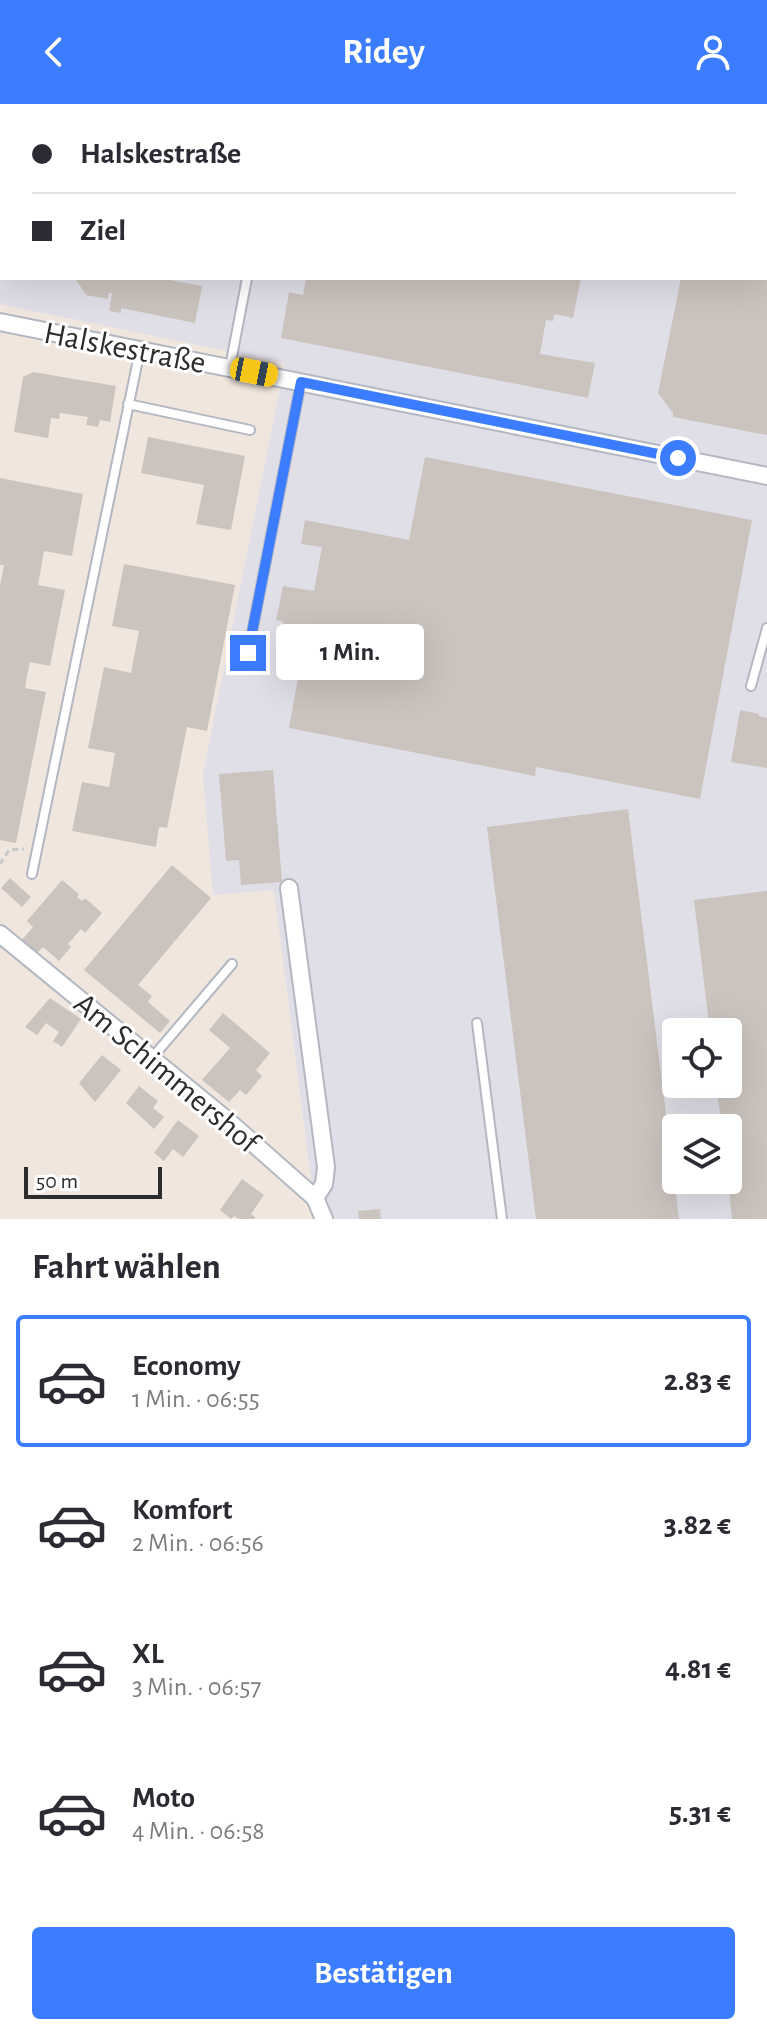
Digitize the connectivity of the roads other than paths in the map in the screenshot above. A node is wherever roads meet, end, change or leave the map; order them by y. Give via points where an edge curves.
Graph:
1 (247, 280) edge
2 (0, 322) edge
3 (140, 350) junction
4 (230, 367) junction
5 (301, 382) junction
6 (128, 404) junction
7 (250, 430) dead end
8 (767, 476) edge
9 (767, 628) edge
10 (248, 653) dead end
11 (751, 686) dead end
12 (32, 874) dead end
13 (289, 888) dead end
14 (0, 934) edge
15 (232, 964) dead end
16 (477, 1023) dead end
17 (152, 1058) junction
18 (315, 1198) junction
19 (324, 1219) edge
20 (502, 1219) edge

1 - 4 lane
2 - 3 street, Halskestraße
3 - 4 street, Halskestraße
3 - 6 lane
4 - 5 street, Halskestraße
5 - 8 street, Halskestraße
5 - 10 lane
6 - 7 lane
6 - 12 lane
9 - 11 lane
13 - 18 street via 326,1167
14 - 17 street, Am Schimmershof
15 - 17 lane
16 - 20 lane
17 - 18 street, Am Schimmershof
18 - 19 street, Am Schimmershof

